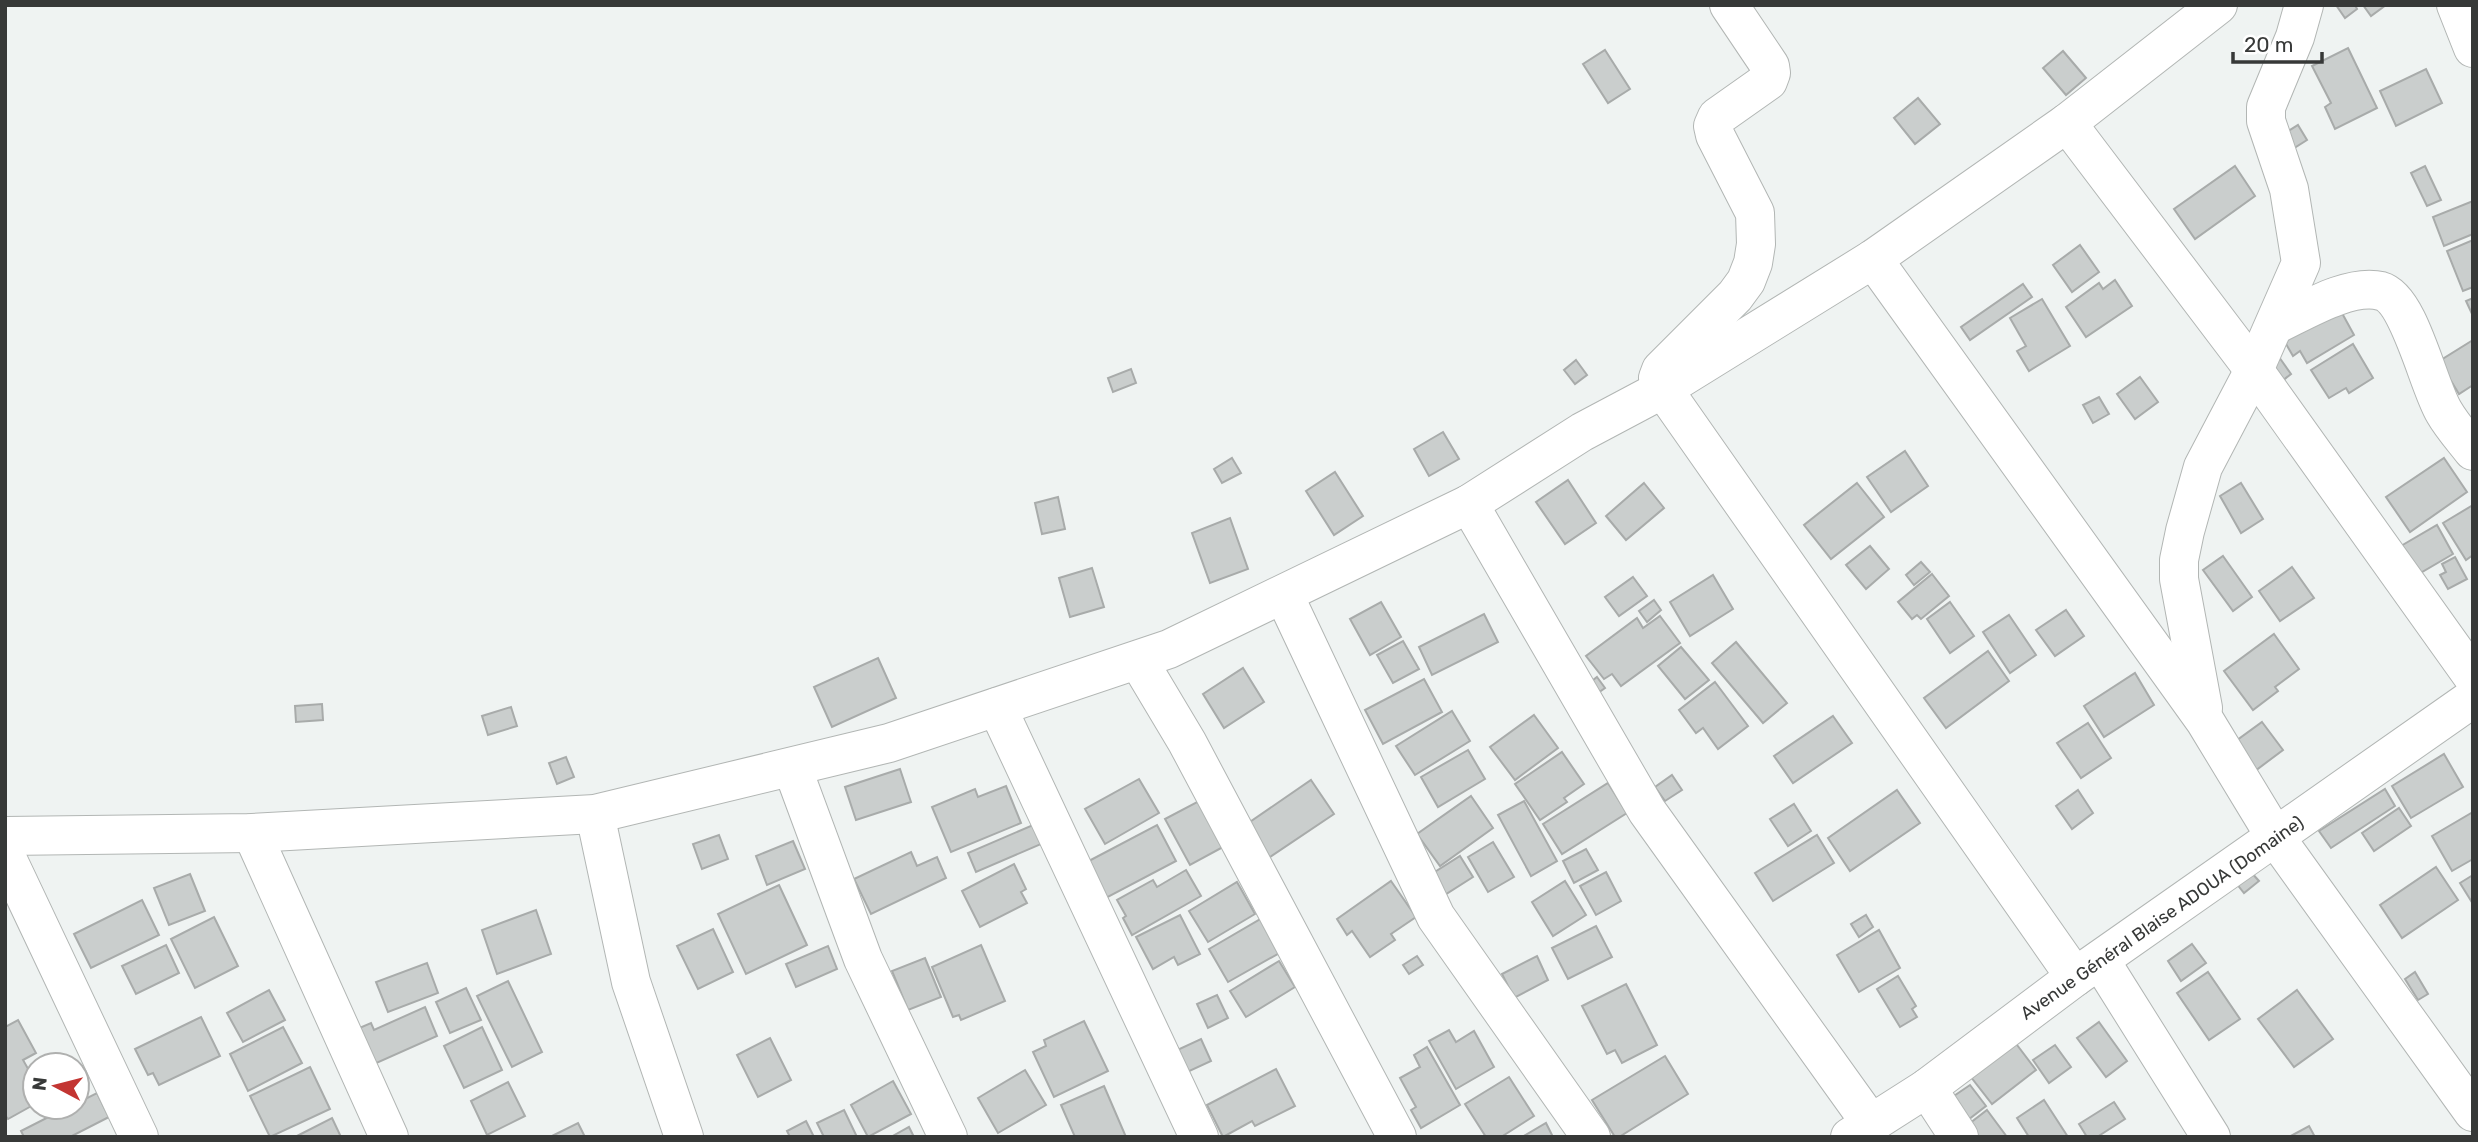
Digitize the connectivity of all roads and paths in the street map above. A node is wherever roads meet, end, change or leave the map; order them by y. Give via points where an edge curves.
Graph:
1 (1729, 5) edge
2 (2218, 5) edge
3 (2304, 5) edge
4 (2456, 5) edge
5 (2473, 48) edge
6 (2067, 123) junction
7 (1873, 258) junction
8 (2275, 325) junction
9 (2254, 370) junction
10 (1663, 389) junction
11 (2473, 451) edge
12 (1469, 504) junction
13 (1284, 595) junction
14 (1138, 660) junction
15 (2473, 677) edge
16 (2473, 698) edge
17 (997, 707) junction
18 (2205, 721) junction
19 (792, 766) junction
20 (595, 814) junction
21 (252, 833) junction
22 (5, 836) edge
23 (2276, 838) junction
24 (5, 854) edge
25 (2088, 968) junction
26 (1927, 1088) junction
27 (2473, 1112) edge
28 (1861, 1131) edge
29 (139, 1137) edge
30 (389, 1137) edge
31 (684, 1137) edge
32 (947, 1137) edge
33 (1199, 1137) edge
34 (1397, 1137) edge
35 (1591, 1137) edge
36 (1959, 1137) edge
37 (2211, 1137) edge

1 - 10 street via 1771,73 1768,81 1717,117 1713,126 1755,213 1753,263 1735,296 1661,370 1658,378
2 - 6 street
3 - 8 street via 2266,107 2266,121 2289,189 2301,263
4 - 5 street
6 - 7 street
6 - 9 street
7 - 10 street
7 - 18 street
8 - 9 street
8 - 11 street via 2335,297 2363,290 2392,296 2404,313 2443,411
9 - 15 street
9 - 18 street via 2203,467 2179,559
10 - 12 street via 1582,432
10 - 25 street
12 - 13 street
12 - 28 street via 1647,811
13 - 14 street
13 - 35 street via 1436,918
14 - 17 street
14 - 34 street via 1187,742
16 - 23 street, Avenue Général Blaise ADOUA (Domaine)
17 - 19 street via 889,743
17 - 33 street
18 - 23 street
19 - 20 street
19 - 32 street via 863,959
20 - 21 street
20 - 31 street via 631,982
21 - 22 street
21 - 30 street
23 - 25 street, Avenue Général Blaise ADOUA (Domaine)
23 - 27 street
24 - 29 street
25 - 26 street, Avenue Général Blaise ADOUA (Domaine)
25 - 37 street
26 - 28 street, Avenue Général Blaise ADOUA (Domaine)
26 - 36 street

